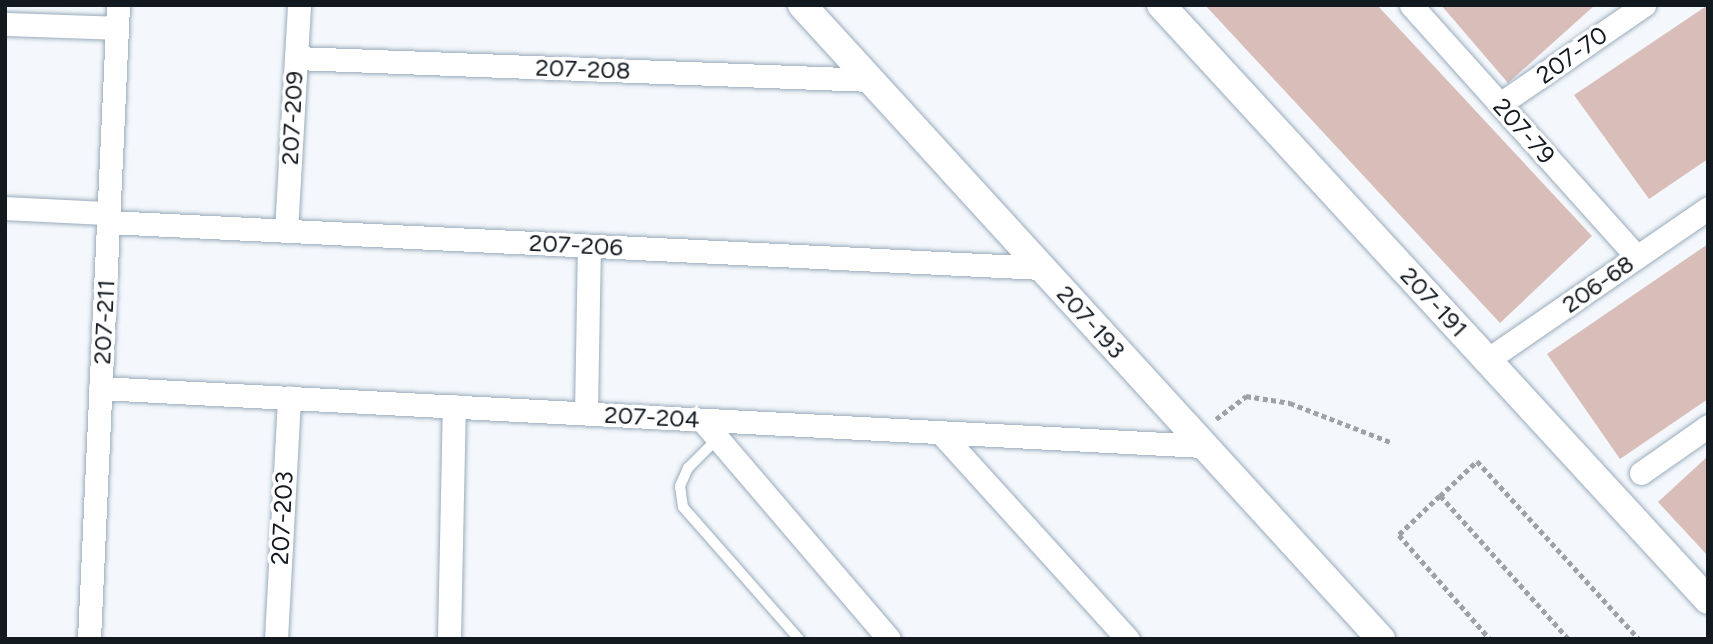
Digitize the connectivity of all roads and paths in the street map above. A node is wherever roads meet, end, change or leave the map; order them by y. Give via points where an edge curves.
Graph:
1 (118, 5) edge
2 (299, 5) edge
3 (802, 5) edge
4 (1161, 5) edge
5 (1410, 5) edge
6 (1641, 6) edge
7 (5, 24) edge
8 (117, 28) junction
9 (296, 58) junction
10 (870, 80) junction
11 (1500, 104) junction
12 (5, 208) edge
13 (1708, 208) edge
14 (108, 217) junction
15 (286, 231) junction
16 (589, 246) junction
17 (1637, 257) junction
18 (1043, 268) junction
19 (1488, 360) junction
20 (100, 388) junction
21 (289, 397) junction
22 (454, 406) junction
23 (586, 413) junction
24 (702, 420) junction
25 (1708, 426) edge
26 (940, 432) junction
27 (1208, 434) junction
28 (718, 438) junction
29 (1393, 443) dead end
30 (1641, 472) dead end
31 (1440, 496) junction
32 (1708, 600) edge
33 (89, 639) edge
34 (275, 639) edge
35 (449, 639) edge
36 (799, 639) edge
37 (889, 639) edge
38 (1128, 639) edge
39 (1381, 639) edge
40 (1490, 639) edge
41 (1568, 639) edge
42 (1639, 639) edge

1 - 8 street, 207-211
2 - 9 street, 207-209
3 - 10 street, 207-193
4 - 19 street, 207-191
5 - 11 street, 207-79
6 - 11 street, 207-70
7 - 8 street
8 - 14 street, 207-211
9 - 10 street, 207-208
9 - 15 street, 207-209
10 - 18 street, 207-193
11 - 17 street, 207-79
12 - 14 street, 207-206
13 - 17 street, 206-68
14 - 15 street, 207-206
14 - 20 street, 207-211
15 - 16 street, 207-206
16 - 18 street, 207-206
16 - 23 street
17 - 19 street, 206-68
18 - 27 street, 207-193
19 - 32 street, 207-191
20 - 21 street, 207-204
20 - 33 street, 207-211
21 - 22 street, 207-204
21 - 34 street, 207-203
22 - 23 street, 207-204
22 - 35 street
23 - 24 street, 207-204
24 - 26 street, 207-204
24 - 28 street
25 - 30 street
26 - 27 street, 207-204
26 - 38 street
27 - 29 path via 1246,396 1290,403
27 - 39 street, 207-193
28 - 36 lane via 688,468 680,486 683,507
28 - 37 street
31 - 40 path via 1399,535
31 - 41 path
31 - 42 path via 1477,461

